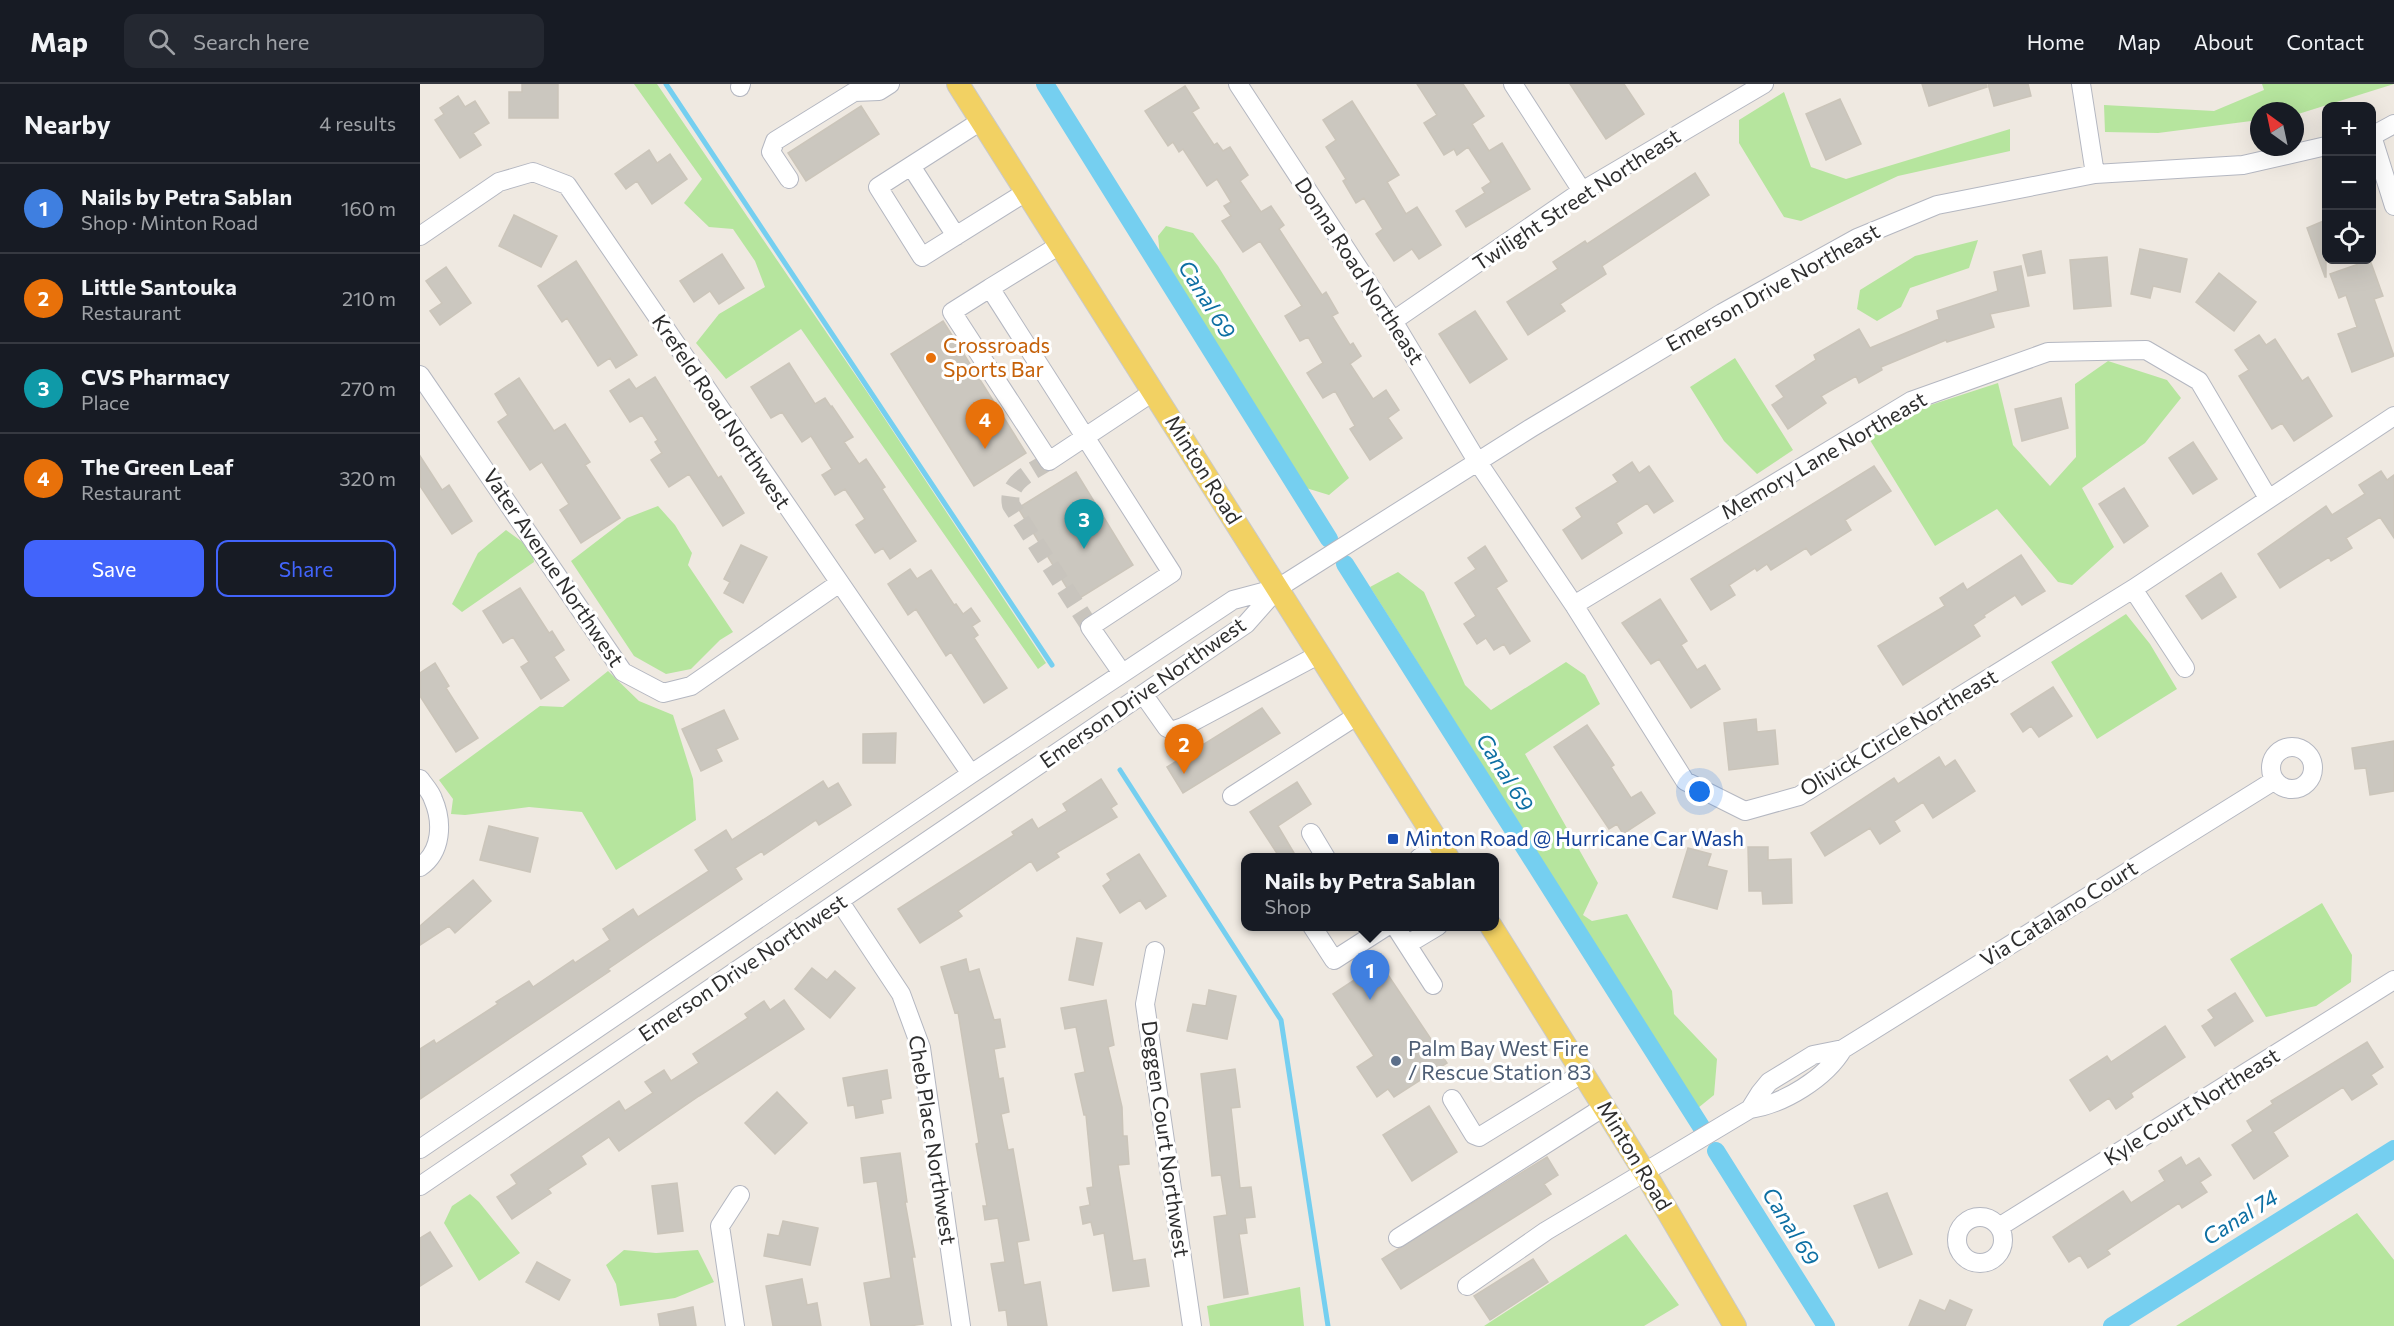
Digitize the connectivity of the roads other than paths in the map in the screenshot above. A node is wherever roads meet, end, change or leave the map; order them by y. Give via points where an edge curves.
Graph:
1 (890, 84) edge
2 (958, 84) edge
3 (1238, 84) edge
4 (1513, 84) edge
5 (1764, 84) edge
6 (2081, 84) edge
7 (981, 121) junction
8 (2394, 124) edge
9 (2376, 134) edge
10 (2322, 147) edge
11 (2376, 149) edge
12 (911, 166) junction
13 (2095, 174) junction
14 (789, 179) dead end
15 (1582, 191) junction
16 (1026, 192) junction
17 (2394, 206) edge
18 (420, 236) edge
19 (956, 236) junction
20 (1060, 245) junction
21 (990, 288) junction
22 (1393, 321) junction
23 (420, 375) edge
24 (1153, 392) junction
25 (2394, 416) edge
26 (1085, 437) junction
27 (1477, 461) junction
28 (2268, 498) junction
29 (838, 584) junction
30 (1278, 588) junction
31 (2133, 589) junction
32 (1574, 605) junction
33 (1320, 654) junction
34 (2185, 668) dead end
35 (1122, 674) junction
36 (1143, 694) junction
37 (1358, 715) junction
38 (971, 774) junction
39 (420, 779) edge
40 (2275, 780) dead end
41 (1232, 796) dead end
42 (1311, 833) dead end
43 (1444, 851) edge
44 (1323, 853) edge
45 (420, 867) edge
46 (840, 902) junction
47 (1315, 931) edge
48 (1381, 931) edge
49 (1398, 931) edge
50 (1430, 931) edge
51 (1494, 931) edge
52 (1408, 944) junction
53 (1155, 951) dead end
54 (1433, 985) dead end
55 (2391, 988) edge
56 (1844, 1049) junction
57 (1788, 1070) junction
58 (1583, 1073) junction
59 (1800, 1088) junction
60 (1452, 1099) dead end
61 (1604, 1107) junction
62 (1750, 1109) junction
63 (420, 1149) edge
64 (1645, 1173) junction
65 (420, 1185) edge
66 (740, 1195) dead end
67 (1999, 1227) dead end
68 (1398, 1238) dead end
69 (1467, 1286) dead end
70 (735, 1326) edge
71 (961, 1326) edge
72 (1192, 1326) edge
73 (1735, 1326) edge

1 - 14 street via 879,91 854,92 775,141 771,152
2 - 7 main road, Minton Road
3 - 22 street, Donna Road Northeast
4 - 15 street
5 - 15 street, Twilight Street Northeast
6 - 13 street
7 - 12 street
7 - 16 main road, Minton Road
8 - 9 street
10 - 13 street, Emerson Drive Northeast via 2243,165
11 - 17 street
12 - 19 street
12 - 19 street via 878,187 922,257
13 - 27 street, Emerson Drive Northeast via 1937,205 1857,238 1722,313
15 - 22 street, Twilight Street Northeast
16 - 19 street
16 - 20 main road, Minton Road
18 - 29 street, Krefeld Road Northwest via 499,182 532,172 567,185
20 - 21 street
20 - 24 main road, Minton Road
21 - 26 street
21 - 26 street via 952,312 1049,461
22 - 27 street, Donna Road Northeast
23 - 29 street, Vater Avenue Northwest via 623,672 663,693 692,686
24 - 26 street
24 - 30 main road, Minton Road
25 - 28 street, Olivick Circle Northeast
26 - 35 street via 1172,573 1090,627
27 - 30 street, Emerson Drive Northeast
27 - 32 street, Olivick Circle Northeast
28 - 31 street, Olivick Circle Northeast
28 - 32 street, Memory Lane Northeast via 2199,381 2146,350 2048,352 1911,401
29 - 38 street, Krefeld Road Northwest
30 - 33 main road, Minton Road
30 - 35 street, Emerson Drive Northwest via 1233,600
30 - 36 street, Emerson Drive Northwest via 1246,624
31 - 32 street, Olivick Circle Northeast via 1799,796 1745,811 1685,781
31 - 34 street
33 - 36 street via 1174,730 1167,728
33 - 37 main road, Minton Road
35 - 38 street, Emerson Drive Northwest
36 - 46 street, Emerson Drive Northwest
37 - 41 street
37 - 43 main road, Minton Road
38 - 63 street, Emerson Drive Northwest
39 - 45 street via 433,798 440,835 430,861
40 - 56 street, Via Catalano Court
42 - 44 street
46 - 65 street, Emerson Drive Northwest
46 - 71 street, Cheb Place Northwest via 901,994 921,1048
47 - 48 street via 1334,960
49 - 52 street
50 - 52 street
51 - 58 main road, Minton Road
52 - 54 street
53 - 72 street, Deggen Court Northwest via 1145,1004
55 - 67 street, Kyle Court Northeast
56 - 57 street, Via Catalano Court via 1813,1055
56 - 59 street, Via Catalano Court via 1834,1064
57 - 59 street
57 - 62 street, Via Catalano Court via 1760,1092
58 - 60 street via 1479,1137
58 - 61 main road, Minton Road
59 - 62 street, Via Catalano Court via 1778,1102
61 - 64 main road, Minton Road
61 - 68 street
62 - 64 street, Via Catalano Court
64 - 69 street, Via Catalano Court via 1546,1231
64 - 73 main road, Minton Road
66 - 70 street via 720,1226

